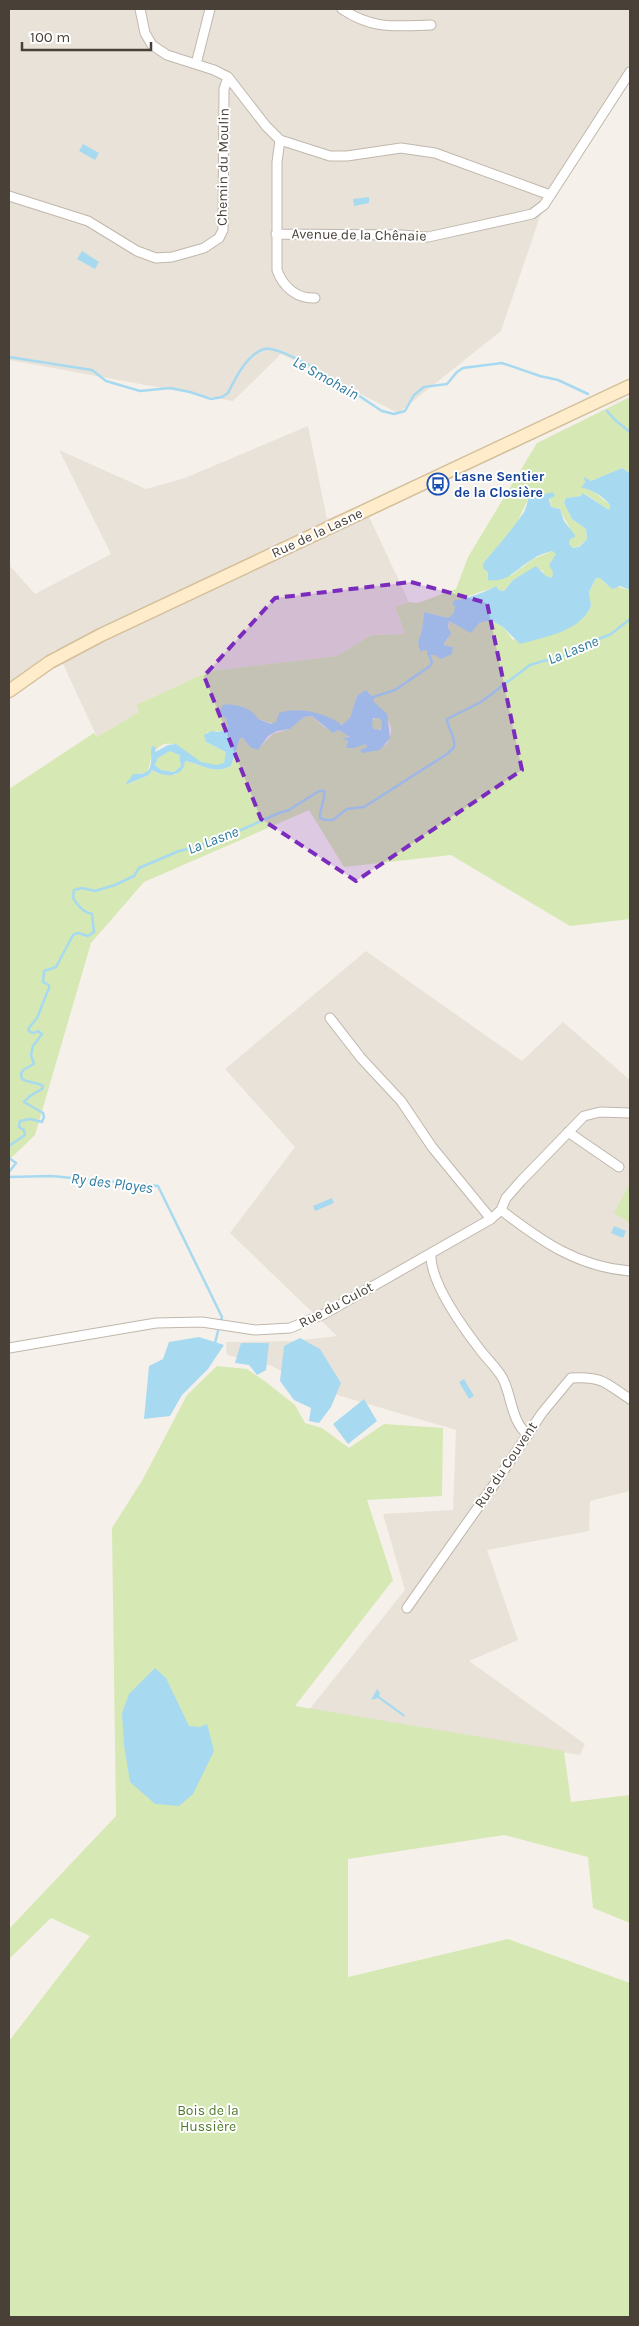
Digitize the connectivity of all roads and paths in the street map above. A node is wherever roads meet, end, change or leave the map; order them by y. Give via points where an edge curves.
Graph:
1 (140, 9) edge
2 (210, 9) edge
3 (342, 9) edge
4 (431, 25) dead end
5 (196, 64) junction
6 (630, 72) edge
7 (228, 77) junction
8 (280, 140) junction
9 (550, 195) junction
10 (9, 196) edge
11 (276, 234) junction
12 (315, 298) dead end
13 (630, 386) edge
14 (9, 691) edge
15 (330, 1018) dead end
16 (630, 1113) edge
17 (568, 1132) junction
18 (619, 1167) dead end
19 (501, 1210) junction
20 (491, 1219) junction
21 (431, 1253) junction
22 (630, 1271) edge
23 (9, 1348) edge
24 (630, 1399) edge
25 (528, 1435) junction
26 (407, 1608) dead end

1 - 5 street via 145,33 152,45 167,55
2 - 5 street
3 - 4 street via 379,26
5 - 7 street
6 - 9 street, Avenue de la Chênaie
7 - 8 street
7 - 10 street, Chemin du Moulin via 224,89 222,230 215,242 180,256 147,256 88,221
8 - 9 street via 330,156 418,149
8 - 11 street
9 - 11 street, Avenue de la Chênaie via 544,205 532,214 428,237
11 - 12 street via 279,277 295,293
13 - 14 street, Rue de la Lasne via 101,635 50,662
15 - 20 street via 401,1101 432,1148
16 - 17 street, Rue du Culot via 600,1112 584,1116
17 - 18 street
17 - 19 street, Rue du Culot via 511,1192
19 - 20 street, Rue du Culot
19 - 22 street via 566,1254 598,1267
20 - 21 street, Rue du Culot
21 - 23 street, Rue du Culot via 324,1314 290,1328 255,1330 202,1322 156,1323
21 - 25 street via 434,1276 468,1334 503,1379 514,1415
24 - 25 street, Rue du Couvent via 600,1379 571,1378
25 - 26 street, Rue du Couvent

